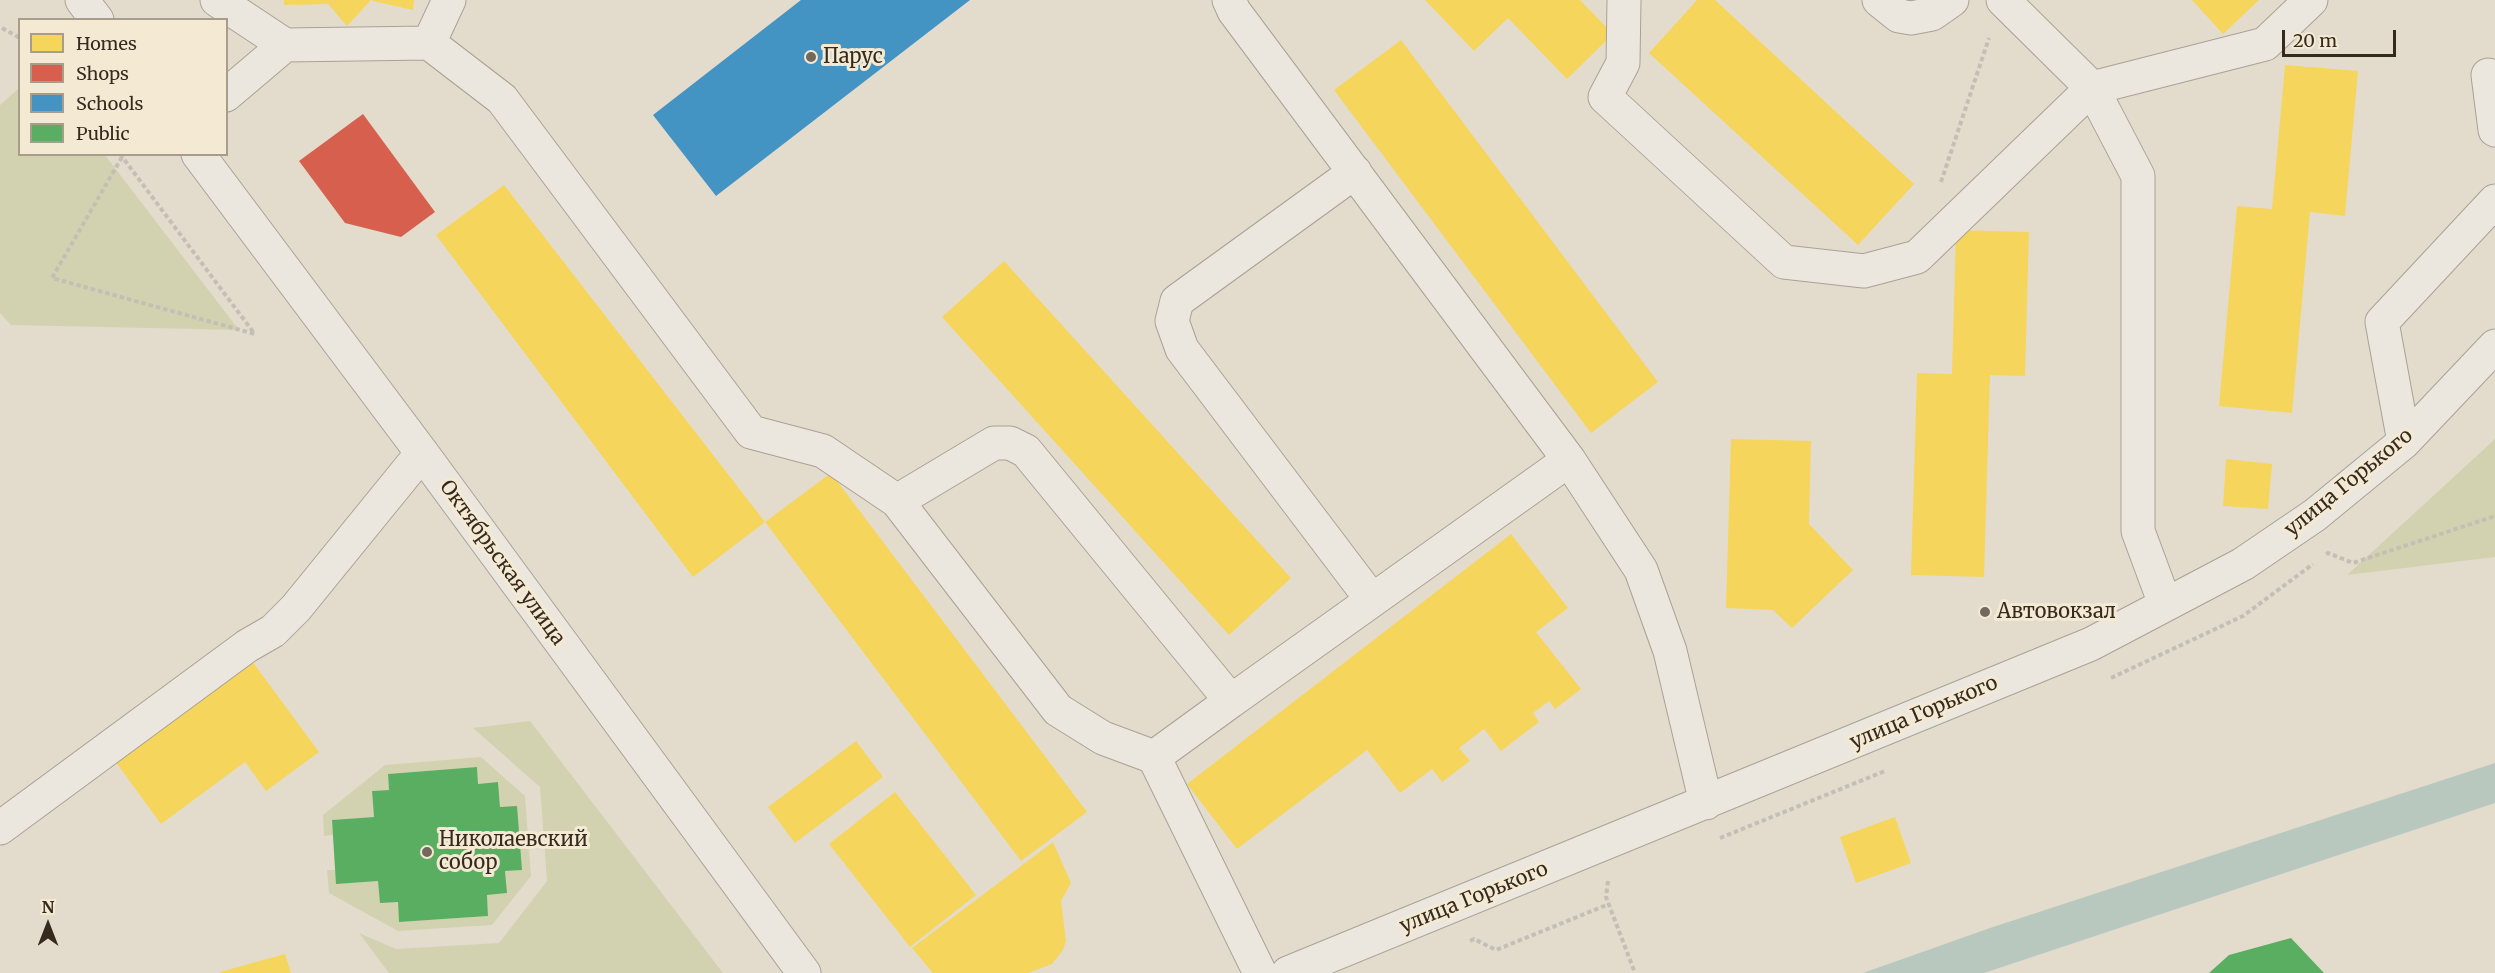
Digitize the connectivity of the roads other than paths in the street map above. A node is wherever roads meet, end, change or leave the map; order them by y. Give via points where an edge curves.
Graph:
1 (82, 0) edge
2 (217, 0) edge
3 (449, 0) edge
4 (1230, 0) edge
5 (1624, 0) edge
6 (1879, 0) edge
7 (1952, 0) edge
8 (2003, 0) edge
9 (2312, 0) edge
10 (96, 18) edge
11 (429, 43) junction
12 (285, 45) junction
13 (2488, 75) dead end
14 (2092, 88) junction
15 (228, 93) edge
16 (2495, 130) edge
17 (199, 156) edge
18 (1355, 172) junction
19 (2495, 201) edge
20 (2495, 346) edge
21 (2404, 442) junction
22 (422, 453) junction
23 (1569, 460) junction
24 (897, 501) junction
25 (1372, 600) junction
26 (2165, 604) junction
27 (1231, 701) junction
28 (1154, 757) junction
29 (1706, 803) junction
30 (0, 828) edge
31 (804, 973) edge
32 (1260, 973) edge
33 (1288, 973) edge

1 - 10 street
2 - 12 street
3 - 11 street
4 - 18 street via 1234,11
5 - 14 street via 1623,63 1605,97 1784,262 1864,271 1917,256
6 - 7 street via 1899,16 1911,18 1932,14
8 - 14 street
9 - 14 street via 2265,45
11 - 12 street
11 - 24 street via 502,99 751,432 823,451
12 - 15 street
13 - 16 street
14 - 26 street via 2138,176 2138,531
17 - 22 street, Октябрьская улица
18 - 23 street
18 - 25 street via 1177,301 1172,321 1182,349
19 - 21 street via 2382,322
20 - 21 street, улица Горького
21 - 26 street, улица Горького via 2315,515 2252,558
22 - 30 street via 273,632 247,646
22 - 31 street, Октябрьская улица
23 - 25 street
23 - 29 street via 1641,570 1670,651
24 - 27 street via 994,443 1010,443 1026,451
24 - 28 street via 1058,710 1103,738
25 - 27 street
26 - 29 street, улица Горького via 2091,644
27 - 28 street
28 - 32 street
29 - 33 street, улица Горького

